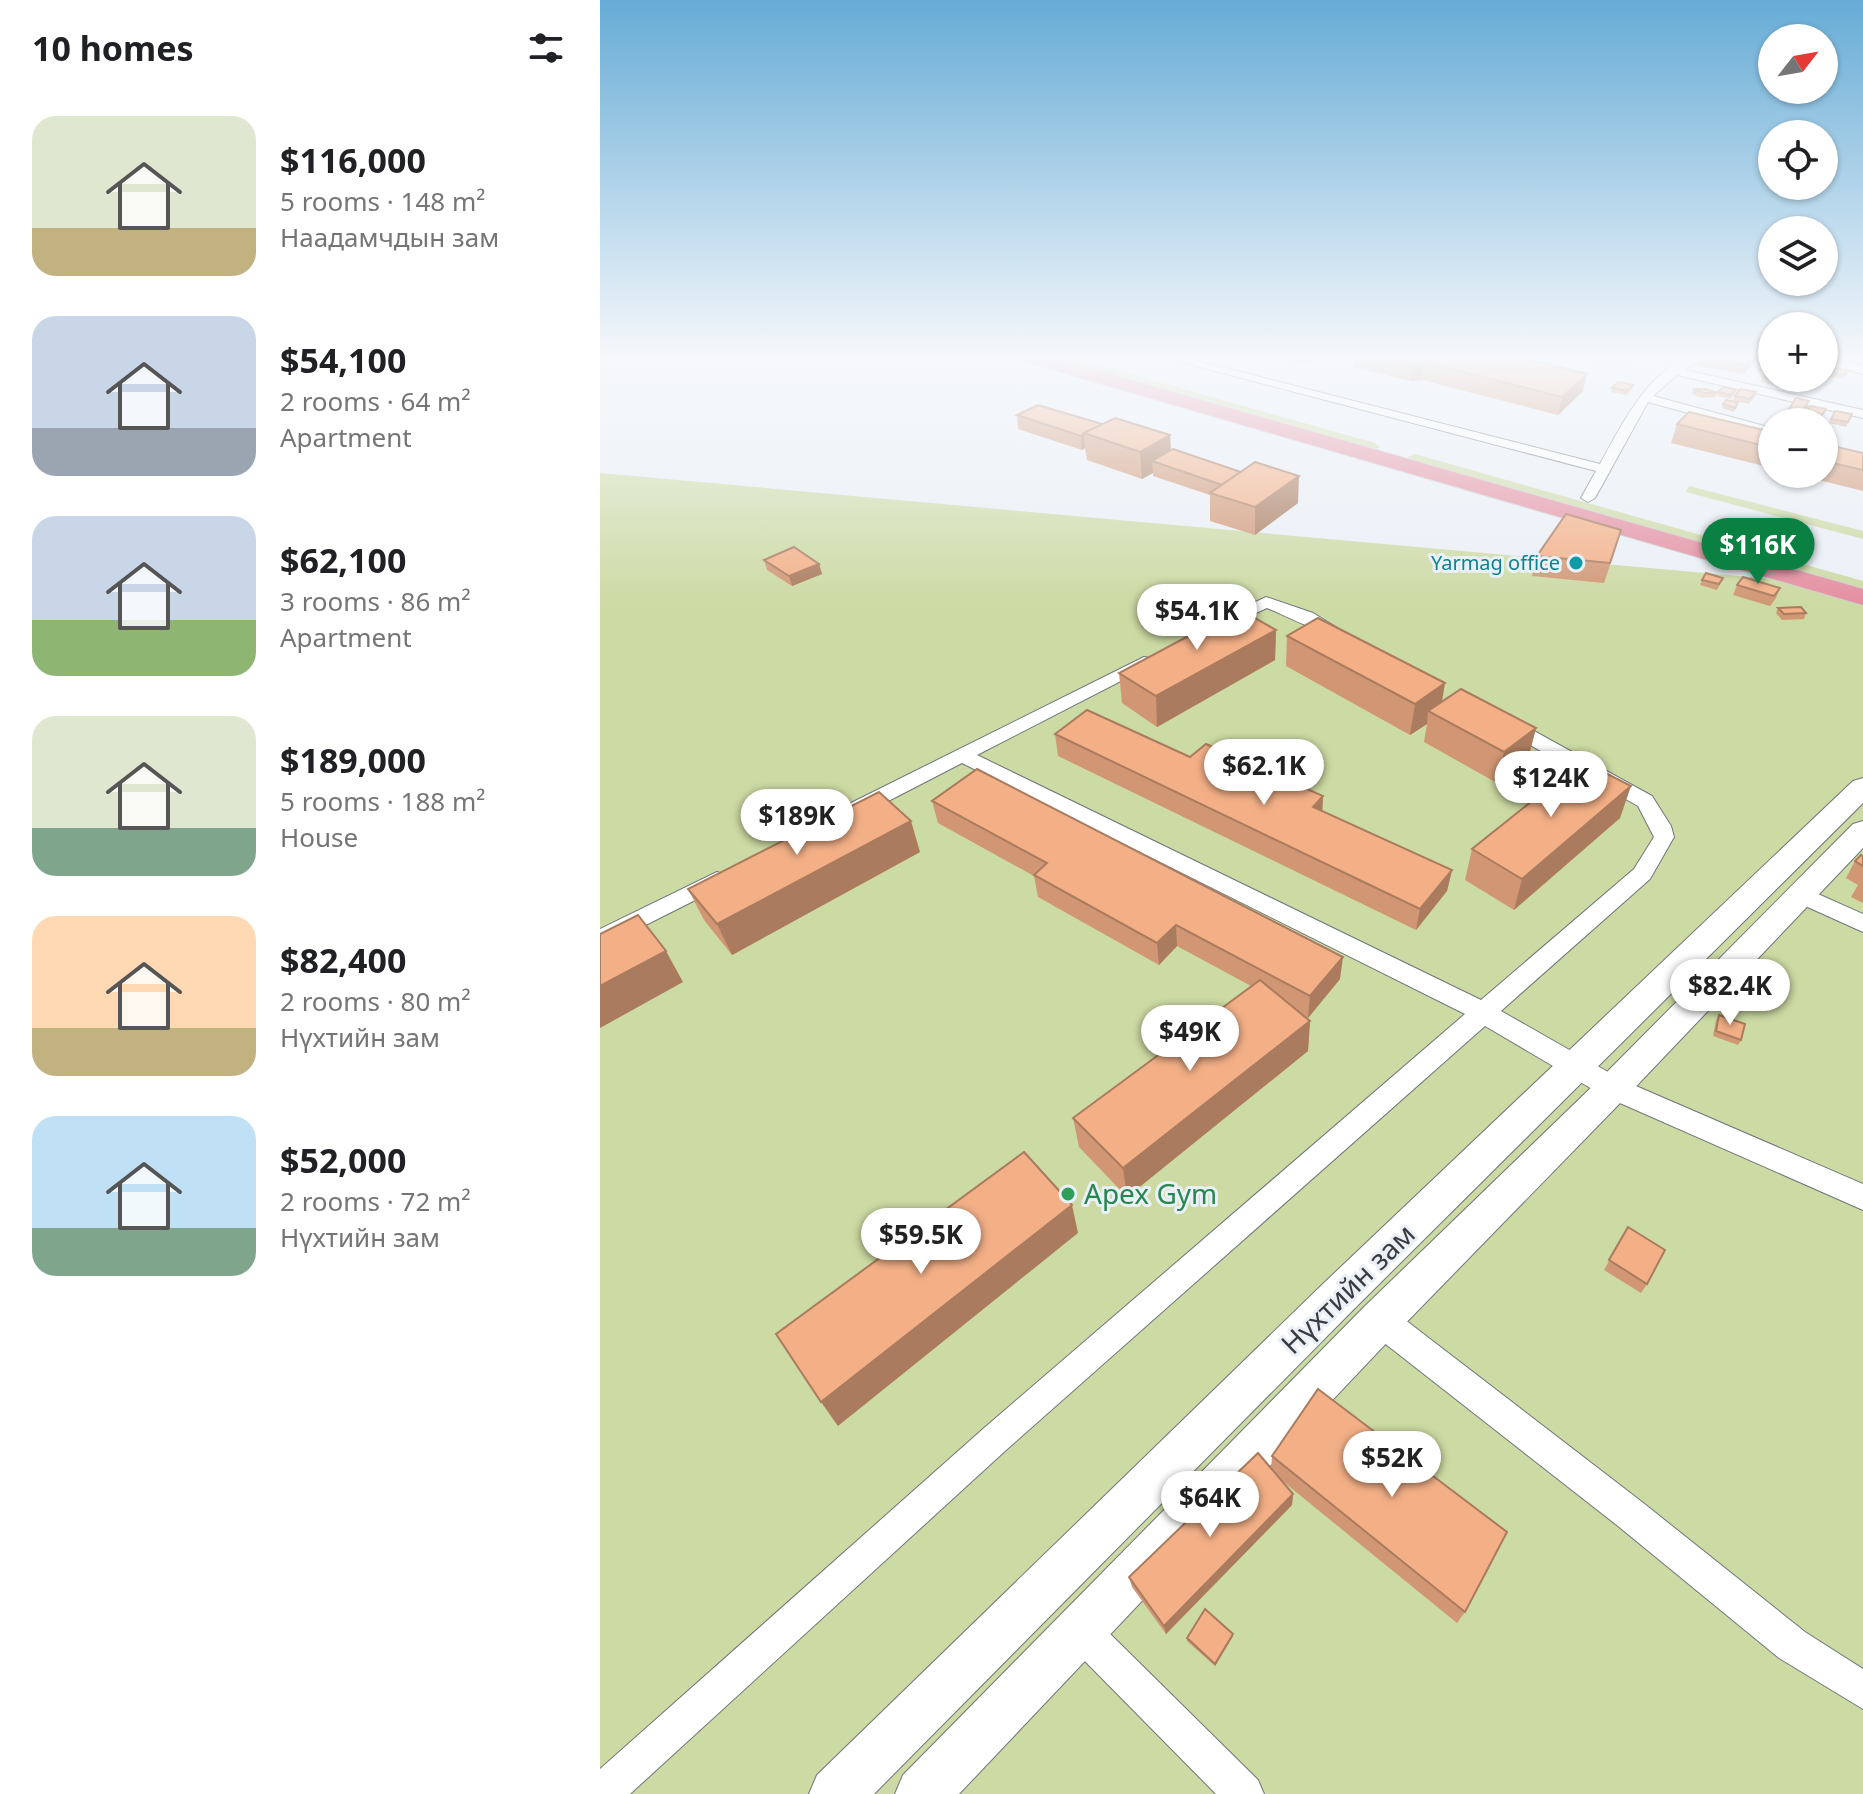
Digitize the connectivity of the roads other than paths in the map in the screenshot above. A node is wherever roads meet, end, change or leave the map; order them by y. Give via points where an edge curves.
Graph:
1 (1341, 439) edge
2 (1349, 439) edge
3 (1486, 439) edge
4 (1621, 439) edge
5 (1392, 452) junction
6 (1604, 469) junction
7 (1588, 498) junction
8 (1863, 575) edge
9 (1863, 597) edge
10 (1195, 635) edge
11 (1362, 646) edge
12 (1167, 650) edge
13 (1495, 717) edge
14 (962, 755) junction
15 (1863, 787) edge
16 (837, 819) edge
17 (1863, 831) edge
18 (739, 868) edge
19 (1800, 894) junction
20 (1863, 924) edge
21 (600, 939) edge
22 (1482, 1012) junction
23 (1579, 1066) junction
24 (1613, 1088) junction
25 (1863, 1197) edge
26 (1380, 1320) junction
27 (1081, 1631) junction
28 (1863, 1690) edge
29 (601, 1794) edge
30 (836, 1794) edge
31 (922, 1794) edge
32 (1244, 1794) edge

1 - 5 highway
2 - 5 highway
3 - 6 street
4 - 6 street
5 - 7 highway
5 - 9 highway
6 - 7 street
7 - 8 highway
10 - 11 street via 1266,602
12 - 14 street
13 - 22 street via 1645,801 1664,837 1642,874
14 - 16 street
14 - 22 street
15 - 23 main road, Нүхтийн зам
17 - 19 main road, Нүхтийн зам
18 - 21 street
19 - 20 street
19 - 24 main road, Нүхтийн зам
22 - 23 street
22 - 29 street
23 - 24 street
23 - 30 main road, Нүхтийн зам
24 - 25 street
24 - 26 main road, Нүхтийн зам
26 - 27 main road, Нүхтийн зам
26 - 28 street via 1792,1645
27 - 31 main road, Нүхтийн зам
27 - 32 street

